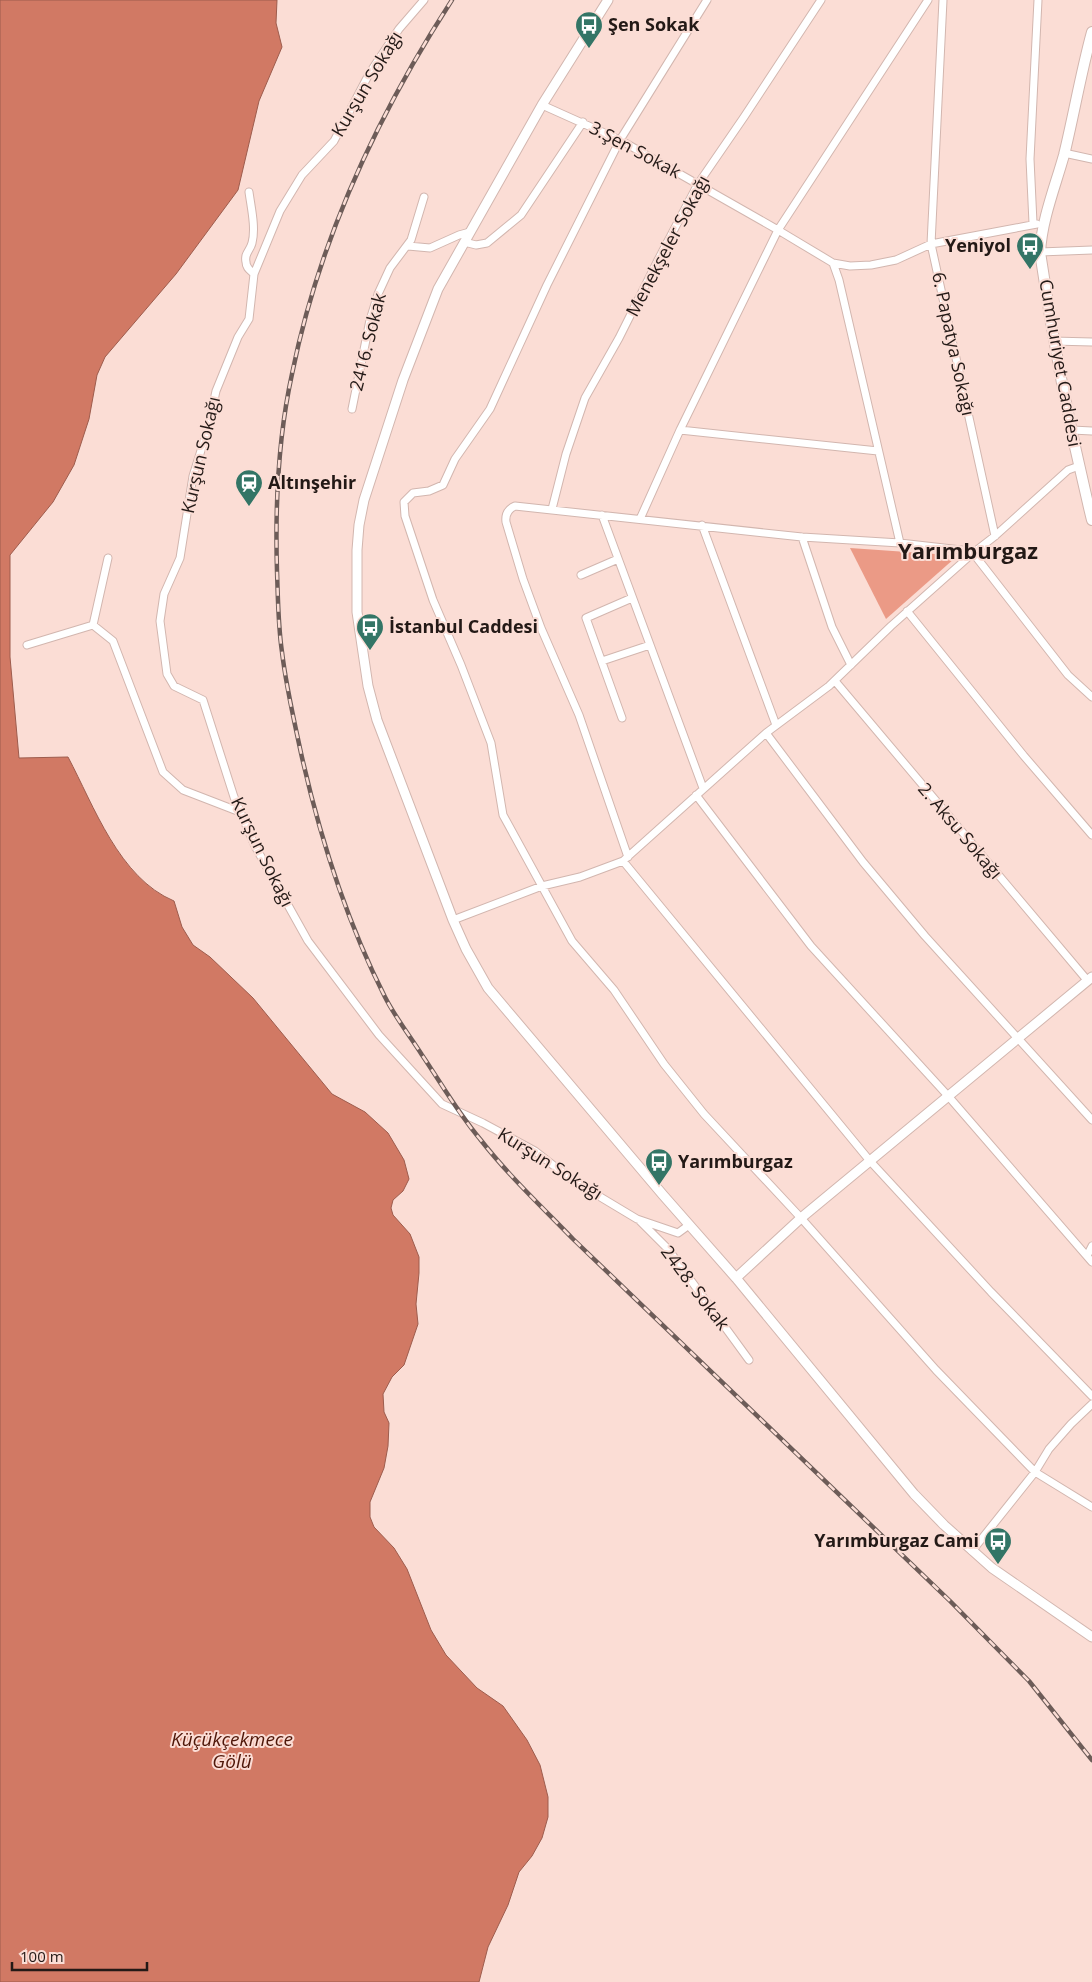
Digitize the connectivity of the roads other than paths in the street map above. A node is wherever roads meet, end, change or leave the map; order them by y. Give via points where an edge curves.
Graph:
1 (424, 0) edge
2 (608, 0) edge
3 (707, 0) edge
4 (821, 0) edge
5 (928, 0) edge
6 (943, 0) edge
7 (1038, 0) edge
8 (1092, 32) edge
9 (542, 104) junction
10 (583, 122) junction
11 (620, 140) junction
12 (1064, 154) junction
13 (1092, 159) edge
14 (698, 184) junction
15 (249, 192) dead end
16 (424, 197) dead end
17 (1033, 223) junction
18 (1044, 225) junction
19 (778, 230) junction
20 (470, 232) junction
21 (464, 242) junction
22 (931, 244) junction
23 (408, 246) junction
24 (1092, 250) edge
25 (1040, 252) junction
26 (833, 263) junction
27 (254, 274) junction
28 (1053, 341) junction
29 (1092, 342) edge
30 (352, 409) dead end
31 (680, 430) junction
32 (1072, 430) junction
33 (1092, 431) edge
34 (878, 451) junction
35 (1079, 466) junction
36 (552, 509) junction
37 (602, 514) junction
38 (640, 519) junction
39 (1092, 520) edge
40 (702, 525) junction
41 (802, 536) junction
42 (995, 536) junction
43 (900, 543) junction
44 (973, 552) junction
45 (108, 558) dead end
46 (618, 559) junction
47 (580, 575) dead end
48 (632, 598) junction
49 (907, 611) junction
50 (93, 625) junction
51 (27, 645) dead end
52 (650, 645) junction
53 (602, 660) junction
54 (851, 664) junction
55 (835, 681) junction
56 (1092, 697) edge
57 (622, 718) dead end
58 (776, 725) junction
59 (766, 733) junction
60 (703, 788) junction
61 (696, 795) junction
62 (240, 812) junction
63 (1092, 835) edge
64 (626, 859) junction
65 (542, 886) junction
66 (453, 920) junction
67 (1090, 978) edge
68 (1018, 1037) junction
69 (949, 1097) junction
70 (1092, 1120) edge
71 (870, 1161) junction
72 (801, 1218) junction
73 (638, 1219) junction
74 (689, 1225) junction
75 (1092, 1246) edge
76 (1089, 1259) edge
77 (736, 1278) junction
78 (749, 1360) dead end
79 (1092, 1396) edge
80 (1092, 1404) edge
81 (1035, 1472) junction
82 (1092, 1507) edge
83 (972, 1551) junction
84 (1092, 1637) edge

1 - 27 street, Kurşun Sokağı via 399,29 369,74 334,141 298,182 280,210
2 - 9 street
3 - 11 street
4 - 14 street, Menekşeler Sokağı
5 - 19 street
6 - 22 street, 6. Papatya Sokağı
7 - 17 street via 1030,159
8 - 12 main road, Cumhuriyet Caddesi
9 - 10 street, 3.Şen Sokak
9 - 20 street
10 - 11 street, 3.Şen Sokak
10 - 21 street via 521,215 487,243
11 - 14 street, 3.Şen Sokak
11 - 65 street via 547,285 490,409 455,459 443,485 413,493 404,502 405,516 433,600 491,743 503,815
12 - 13 street
12 - 18 main road, Cumhuriyet Caddesi
14 - 19 street, 3.Şen Sokak
14 - 36 street, Menekşeler Sokağı via 585,398
15 - 27 street, Kurşun Sokağı via 253,227 246,263
16 - 23 street, 2416. Sokak
17 - 18 street
17 - 22 street
18 - 25 main road, Cumhuriyet Caddesi
19 - 26 street, 3.Şen Sokak
19 - 31 street
20 - 21 street
20 - 23 street via 430,248
21 - 66 street via 438,289 403,380 364,500 357,550 357,612 368,686 377,720
22 - 26 street via 896,260 871,265
22 - 42 street, 6. Papatya Sokağı
23 - 30 street, 2416. Sokak via 390,268 378,294
24 - 25 street
25 - 28 main road, Cumhuriyet Caddesi
26 - 34 street
27 - 62 street, Kurşun Sokağı via 249,319 216,391 193,476 180,558 164,594 160,621 167,674 174,686 203,700
28 - 29 street
28 - 32 main road, Cumhuriyet Caddesi
31 - 34 street
31 - 38 street
32 - 33 street
32 - 35 main road, Cumhuriyet Caddesi
34 - 43 street
35 - 39 main road, Cumhuriyet Caddesi
35 - 42 street via 1068,470
36 - 37 street
36 - 64 street via 515,506 507,512 506,522 541,628 579,715
37 - 38 street
37 - 46 street
38 - 40 street
40 - 41 street
40 - 58 street
41 - 43 street
41 - 54 street via 832,627
42 - 44 street
43 - 44 street
44 - 49 street
44 - 56 street via 1068,675
45 - 50 street
46 - 47 street
46 - 48 street
48 - 52 street
48 - 53 street via 586,618
49 - 54 street
49 - 63 street
50 - 51 street
50 - 62 street via 113,641 163,772 183,790
52 - 53 street
52 - 60 street
53 - 57 street
54 - 55 street
55 - 58 street
55 - 67 street, 2. Aksu Sokağı
58 - 59 street
59 - 60 street
59 - 68 street via 863,862 925,936
60 - 61 street
61 - 64 street
61 - 69 street via 811,946
62 - 73 street, Kurşun Sokağı via 255,846 308,941 379,1035 442,1104 535,1151 572,1180
64 - 65 street via 580,877
64 - 71 street
65 - 66 street
65 - 72 street via 572,941 614,990 664,1064 704,1114
66 - 74 street via 479,973 503,1006
67 - 68 street
68 - 69 street
68 - 70 street
69 - 71 street
69 - 76 street
71 - 72 street
71 - 79 street via 990,1292
72 - 77 street
72 - 81 street via 936,1370
73 - 74 street, Kurşun Sokağı via 678,1233
73 - 78 street, 2428. Sokak via 668,1249
74 - 77 street
75 - 76 street
77 - 83 street via 914,1494
80 - 81 street via 1055,1442
81 - 82 street
81 - 83 street
83 - 84 street

